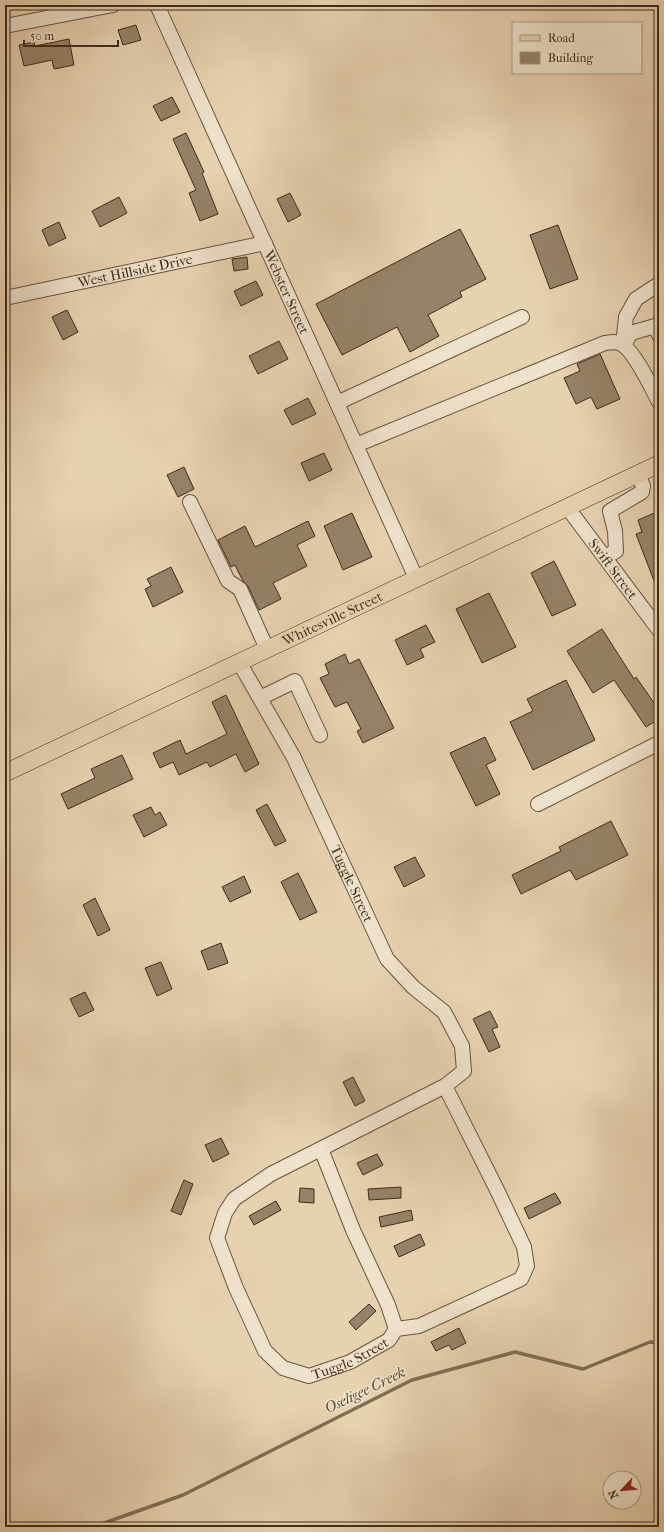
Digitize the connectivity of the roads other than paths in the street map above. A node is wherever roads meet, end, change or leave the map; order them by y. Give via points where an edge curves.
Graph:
1 (113, 5) edge
2 (157, 5) edge
3 (5, 26) edge
4 (265, 243) junction
5 (659, 284) edge
6 (5, 298) edge
7 (522, 317) dead end
8 (659, 335) edge
9 (623, 345) junction
10 (659, 402) edge
11 (337, 403) junction
12 (356, 445) junction
13 (659, 464) edge
14 (638, 474) junction
15 (190, 502) dead end
16 (567, 507) junction
17 (605, 557) junction
18 (416, 578) junction
19 (659, 630) edge
20 (268, 649) junction
21 (239, 662) junction
22 (260, 698) junction
23 (320, 735) dead end
24 (659, 743) edge
25 (5, 773) edge
26 (538, 804) dead end
27 (445, 1086) junction
28 (321, 1149) junction
29 (396, 1329) junction

1 - 3 street
2 - 4 street, Webster Street
4 - 6 street, West Hillside Drive
4 - 11 street, Webster Street
5 - 9 street via 636,299 626,317
7 - 11 street
8 - 9 street via 655,326 643,329 631,333
9 - 10 street via 632,355
9 - 12 street via 615,342 605,343
11 - 12 street, Webster Street
12 - 18 street, Webster Street
13 - 14 main road, Whitesville Street
14 - 16 main road, Whitesville Street
14 - 17 street via 643,486 642,492 610,511 616,550
15 - 20 street via 228,581 240,589
16 - 17 street, Swift Street
16 - 18 main road, Whitesville Street
17 - 19 street, Swift Street
18 - 20 main road, Whitesville Street
20 - 21 main road, Whitesville Street
21 - 22 street, Tuggle Street
21 - 25 main road, Whitesville Street
22 - 23 street via 295,681
22 - 27 street, Tuggle Street via 294,758 387,959 413,987 444,1012 462,1046 464,1071
24 - 26 street
27 - 28 street, Tuggle Street
27 - 29 street, Tuggle Street via 524,1246 527,1266 521,1279 419,1326
28 - 29 street
28 - 29 street, Tuggle Street via 271,1174 234,1199 225,1213 217,1238 236,1288 265,1351 283,1368 309,1376 356,1358 388,1340

